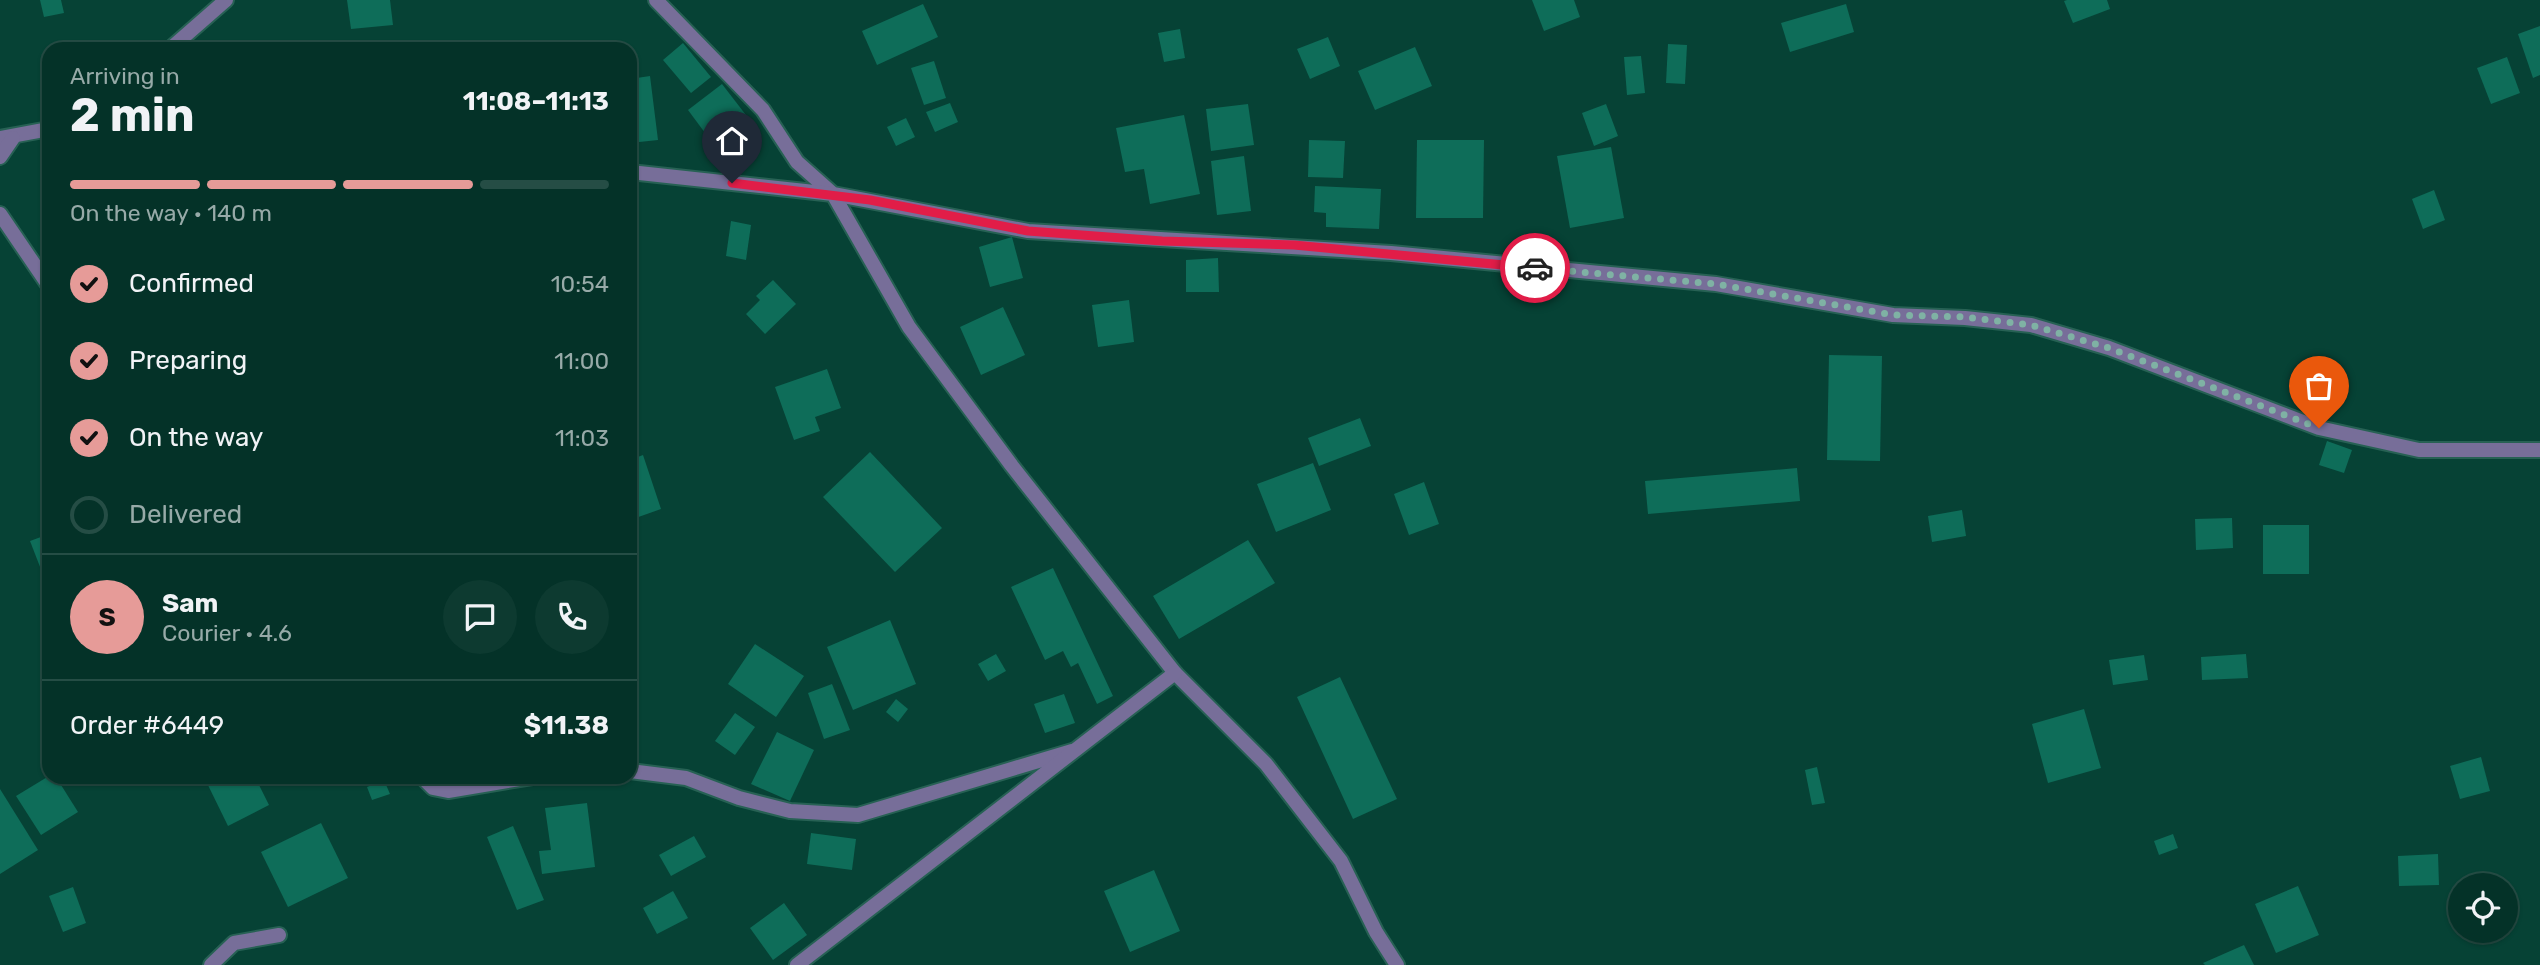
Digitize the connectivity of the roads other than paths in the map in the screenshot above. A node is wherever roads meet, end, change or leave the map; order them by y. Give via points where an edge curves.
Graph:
1 (226, 0) edge
2 (656, 0) edge
3 (178, 42) edge
4 (42, 130) edge
5 (7, 138) edge
6 (0, 157) edge
7 (637, 173) edge
8 (833, 194) junction
9 (0, 214) edge
10 (42, 276) edge
11 (2540, 450) edge
12 (1175, 673) junction
13 (1080, 748) junction
14 (637, 772) edge
15 (429, 784) edge
16 (490, 784) edge
17 (279, 935) dead end
18 (211, 965) edge
19 (797, 965) edge
20 (1397, 965) edge

1 - 3 street
2 - 8 street via 763,110 797,162
4 - 5 street
5 - 6 street
7 - 8 street
8 - 11 street via 1028,231 1391,253 1716,284 1893,315 2031,325 2109,348 2319,428 2419,450
8 - 12 street via 909,327
9 - 10 street
12 - 13 street
12 - 20 street via 1266,764 1308,818 1340,861
13 - 14 street via 858,815 790,811 686,778
13 - 19 street
15 - 16 street via 448,791
17 - 18 street via 234,943

